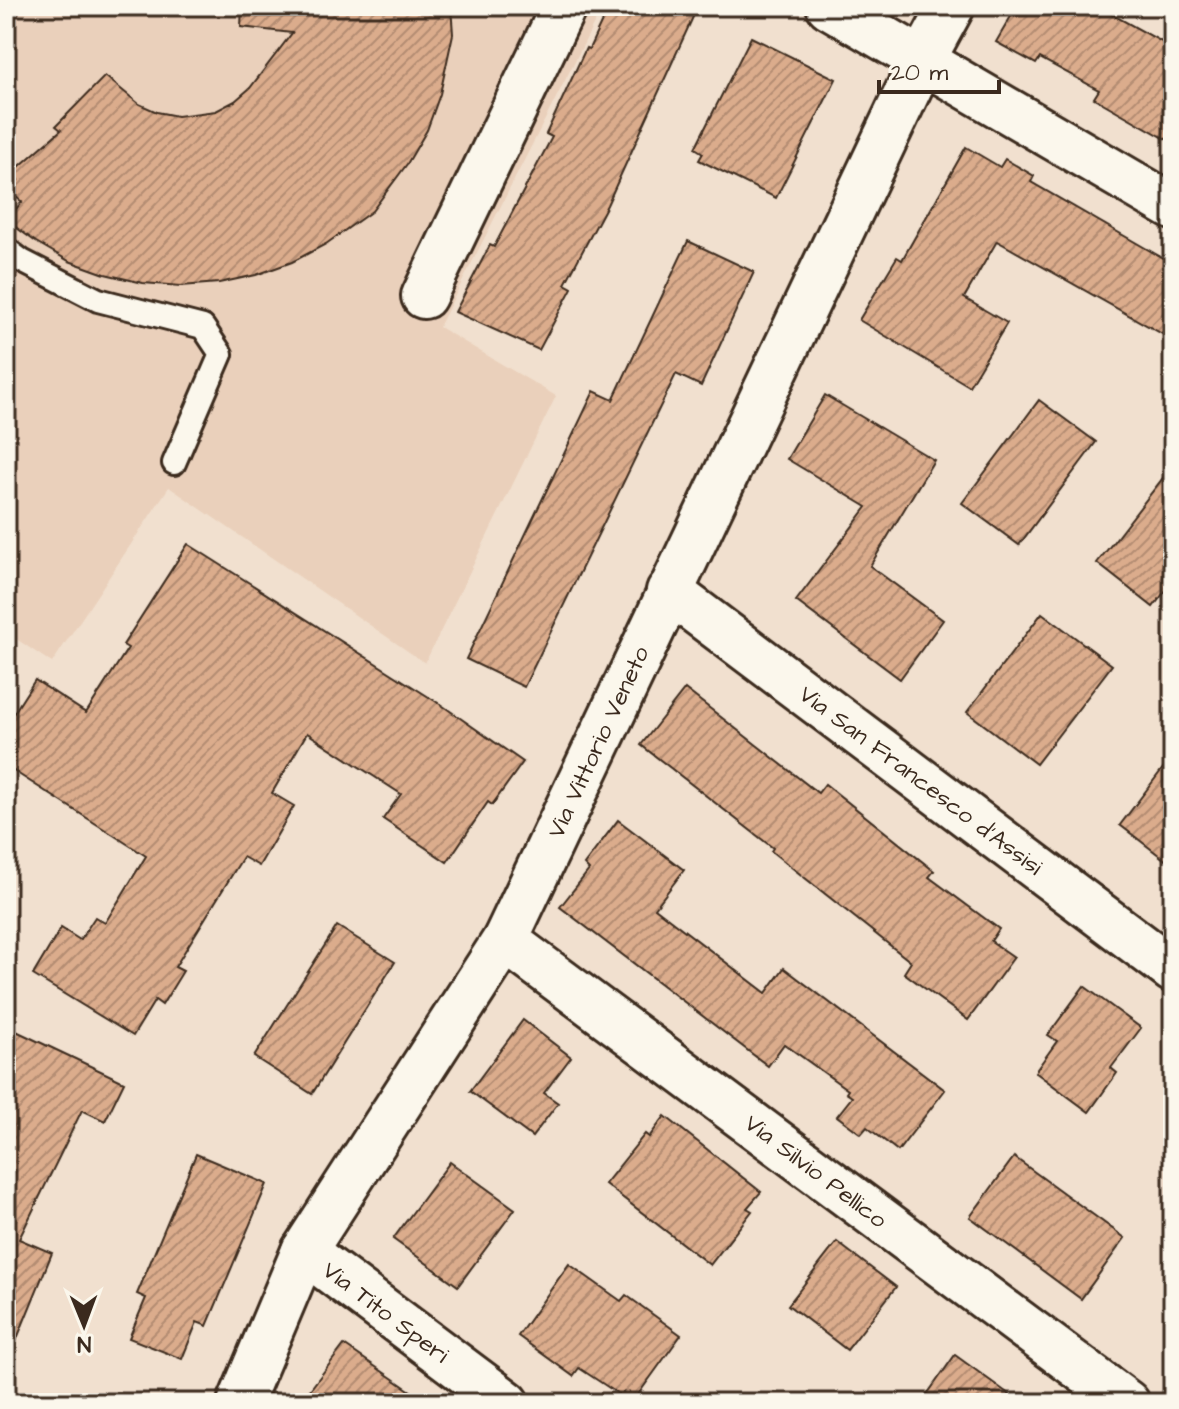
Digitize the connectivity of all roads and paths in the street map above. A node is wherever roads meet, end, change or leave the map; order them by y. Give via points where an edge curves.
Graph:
1 (564, 6) edge
2 (829, 6) edge
3 (952, 6) edge
4 (922, 61) junction
5 (1173, 207) edge
6 (6, 249) edge
7 (424, 296) dead end
8 (174, 463) dead end
9 (669, 591) junction
10 (505, 940) junction
11 (1173, 970) edge
12 (304, 1251) junction
13 (240, 1403) edge
14 (507, 1403) edge
15 (1127, 1403) edge

1 - 7 street
2 - 4 street
3 - 4 street, Via Vittorio Veneto
4 - 5 street
4 - 9 street, Via Vittorio Veneto
6 - 8 lane via 98,300 203,327 221,354
9 - 10 street, Via Vittorio Veneto
9 - 11 street, Via San Francesco d'Assisi
10 - 12 street, Via Vittorio Veneto
10 - 15 street, Via Silvio Pellico
12 - 13 street, Via Vittorio Veneto
12 - 14 street, Via Tito Speri

